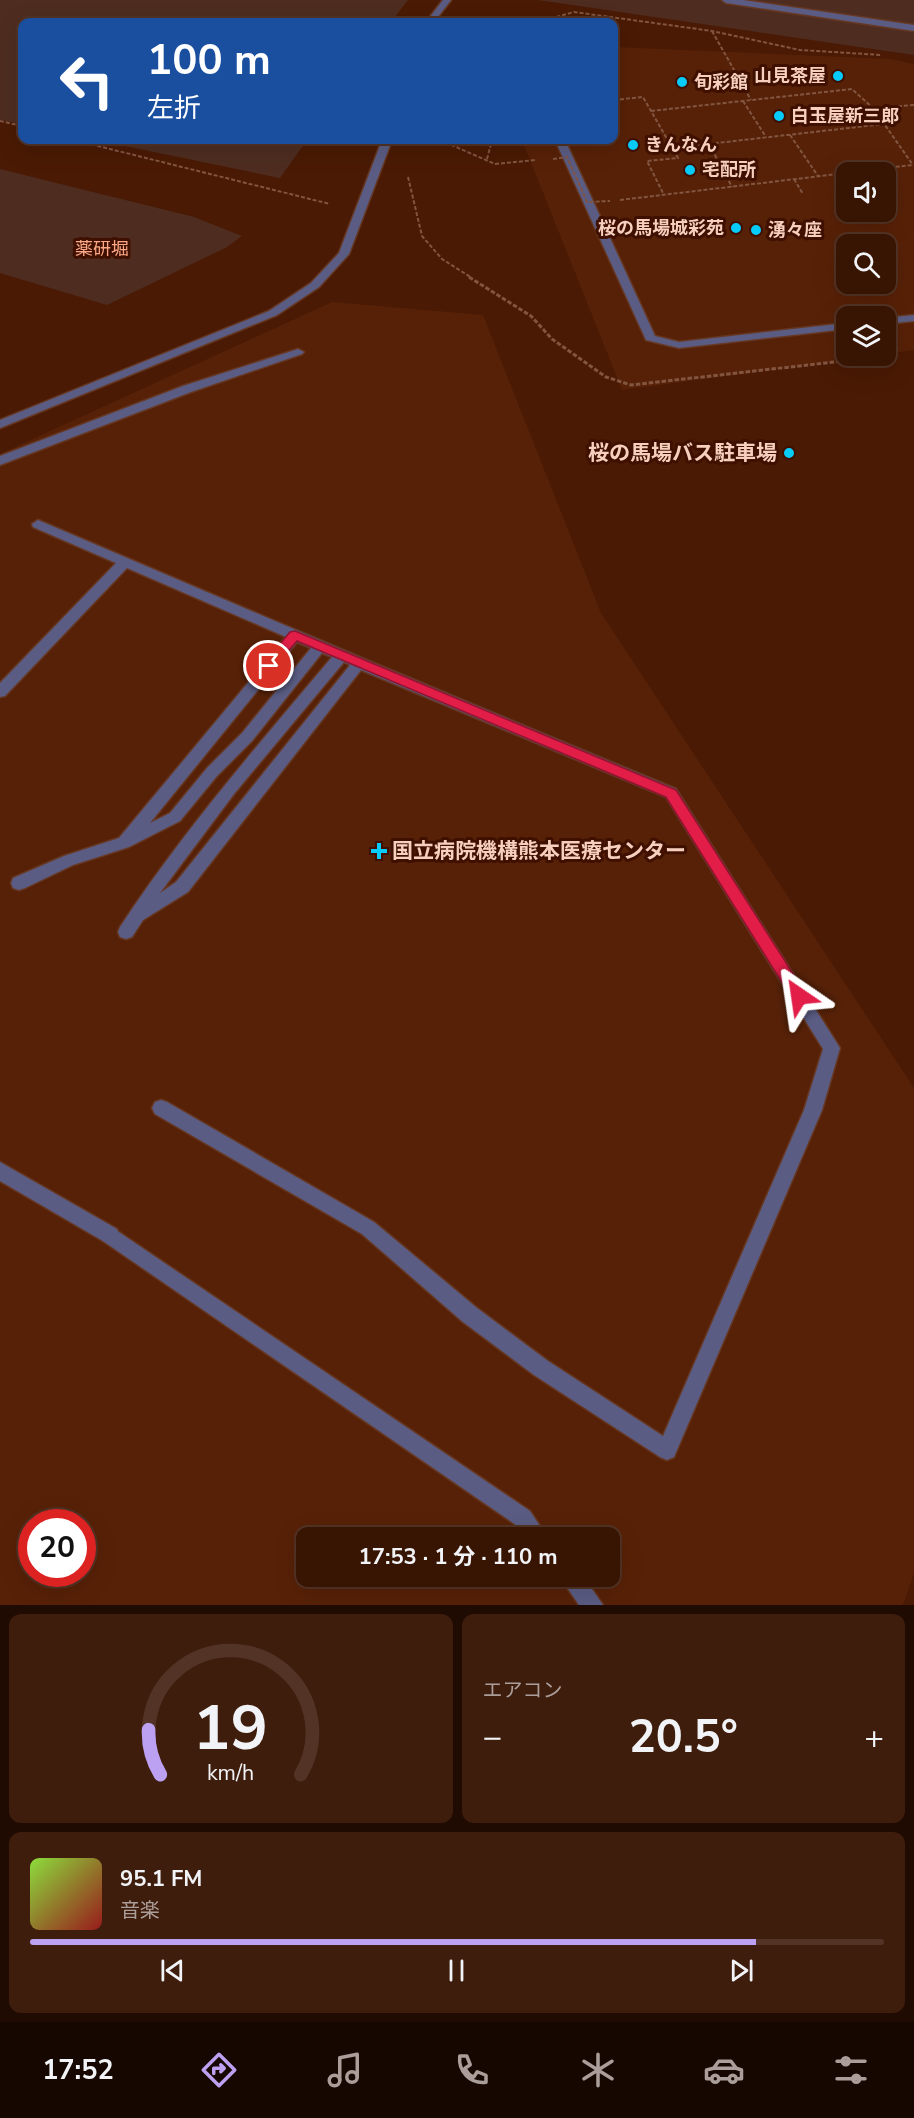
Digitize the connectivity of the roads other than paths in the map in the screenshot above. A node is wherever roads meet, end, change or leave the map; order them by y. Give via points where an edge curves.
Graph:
1 (447, 0) edge
2 (726, 0) edge
3 (433, 18) edge
4 (914, 28) edge
5 (385, 144) edge
6 (562, 144) edge
7 (914, 318) edge
8 (896, 320) edge
9 (836, 327) edge
10 (298, 351) dead end
11 (0, 424) edge
12 (0, 461) edge
13 (38, 524) dead end
14 (126, 561) junction
15 (295, 635) junction
16 (320, 646) junction
17 (341, 656) junction
18 (359, 663) junction
19 (0, 692) edge
20 (124, 843) junction
21 (19, 883) dead end
22 (135, 917) junction
23 (126, 932) dead end
24 (161, 1108) dead end
25 (0, 1171) edge
26 (530, 1527) edge
27 (578, 1587) edge
28 (592, 1605) edge

1 - 3 street
2 - 4 street
5 - 11 street via 344,254 315,285 273,313
6 - 9 street via 650,338 679,345
7 - 8 street
10 - 12 street
13 - 14 street
14 - 15 street
14 - 19 street
15 - 16 street
15 - 20 street
16 - 17 street
16 - 20 street via 247,737 175,817
17 - 18 street
17 - 22 street via 195,829
18 - 22 street via 182,887
18 - 24 street via 671,793 832,1048 813,1110 667,1450 573,1391 470,1316 368,1228
20 - 21 street via 69,860
22 - 23 street
25 - 26 street via 110,1235 523,1518
27 - 28 street

